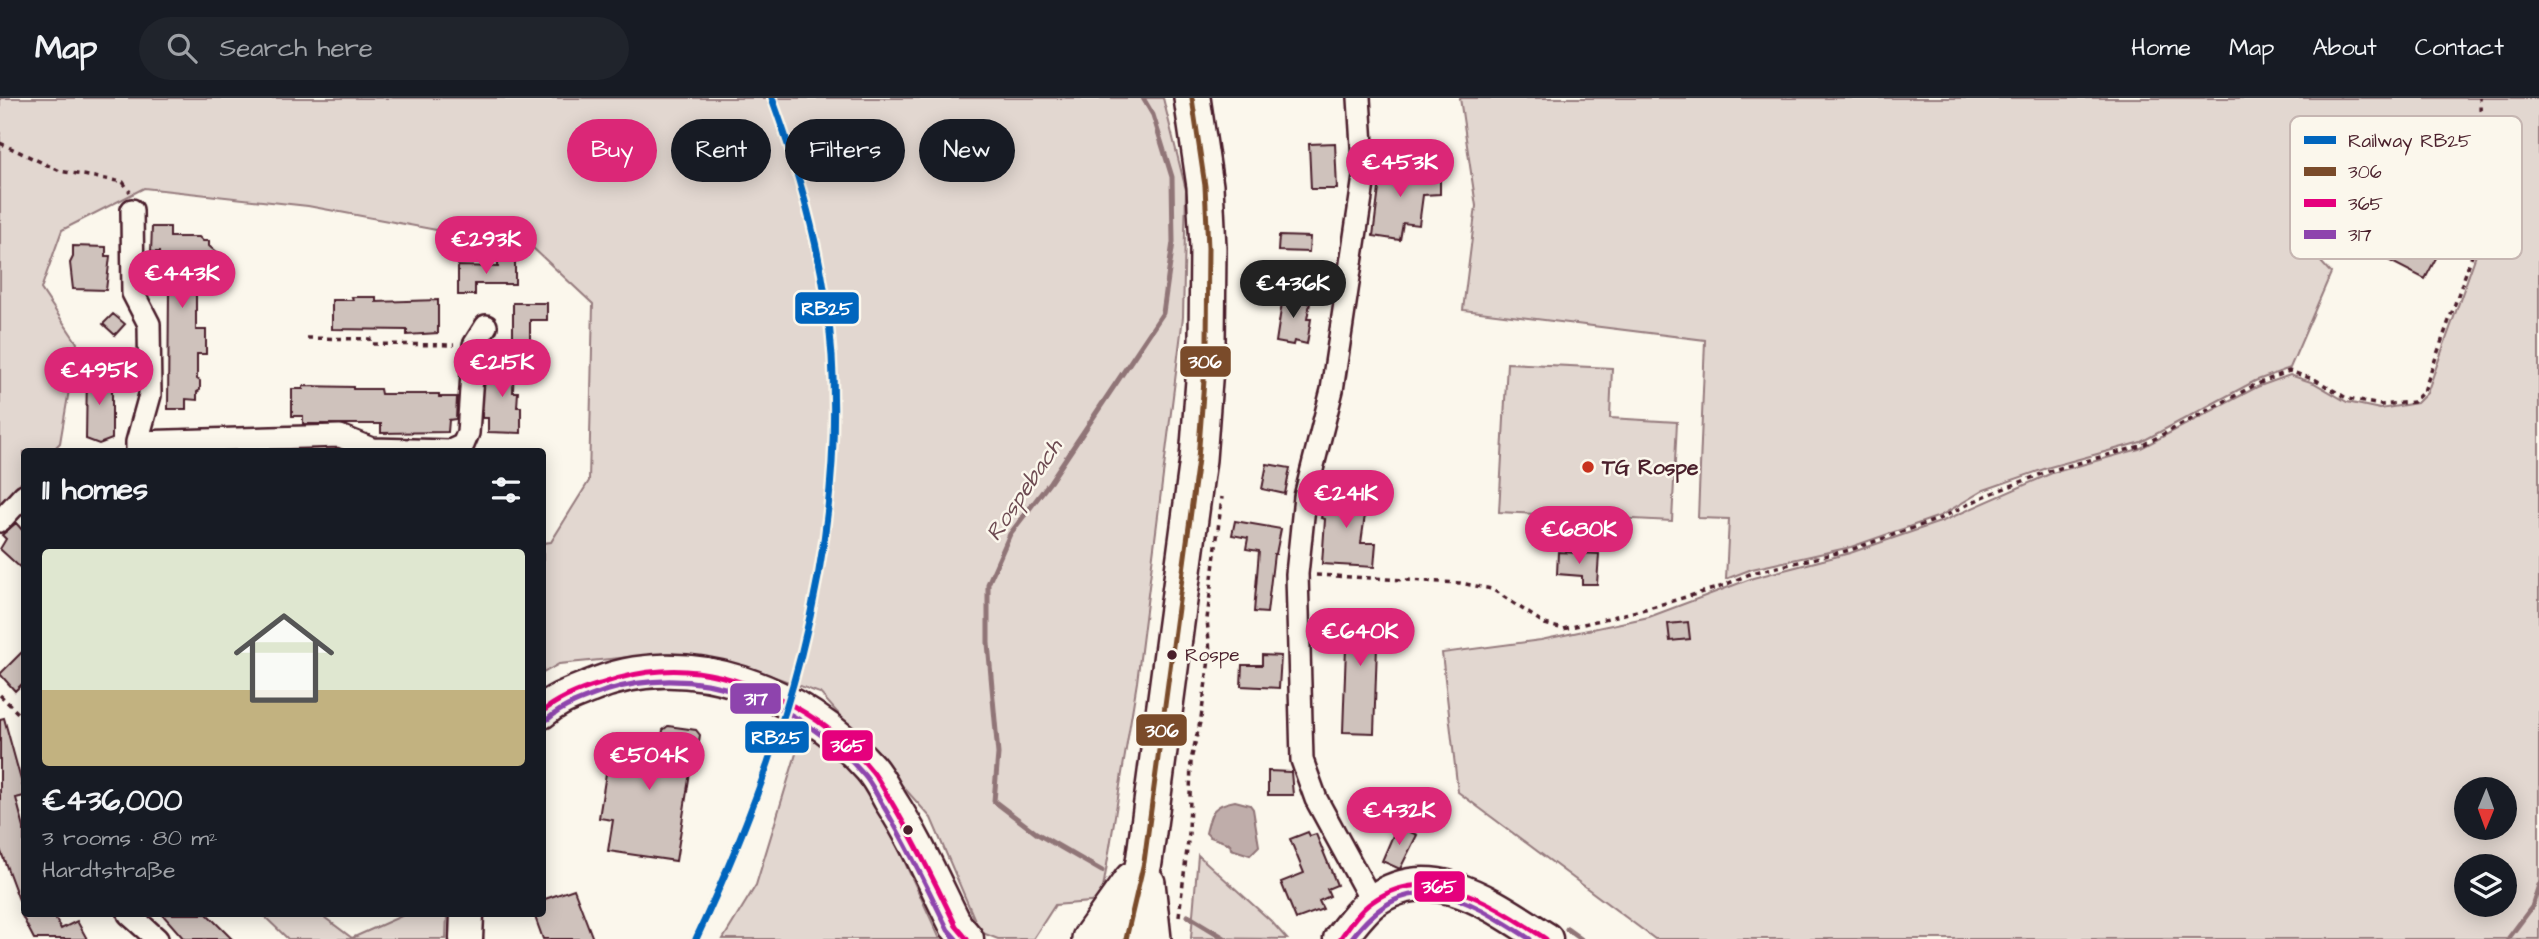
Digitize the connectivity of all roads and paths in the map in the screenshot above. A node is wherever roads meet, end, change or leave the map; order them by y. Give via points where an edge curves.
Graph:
1 (1192, 98) edge
2 (1359, 98) edge
3 (2480, 98) edge
4 (2480, 116) edge
5 (0, 143) edge
6 (132, 210) joint
7 (2471, 259) edge
8 (486, 326) dead end
9 (307, 338) dead end
10 (474, 345) junction
11 (137, 447) edge
12 (370, 448) edge
13 (457, 448) edge
14 (21, 498) edge
15 (0, 521) edge
16 (1297, 574) junction
17 (0, 695) edge
18 (546, 709) edge
19 (21, 716) edge
20 (1144, 862) junction
21 (1372, 902) junction
22 (132, 917) edge
23 (467, 917) edge
24 (157, 939) edge
25 (466, 939) edge
26 (967, 939) edge
27 (1090, 939) edge
28 (1126, 939) edge
29 (1153, 939) edge
30 (1340, 939) edge
31 (1546, 939) edge

1 - 20 main road via 1205,186 1207,341 1198,459
2 - 16 street via 1364,177 1332,390 1305,496
3 - 4 path
5 - 6 path via 60,171 123,182 130,192
6 - 11 street via 133,293 149,324 150,395
7 - 16 path via 2424,391 2413,402 2381,405 2348,399 2289,371 2141,446 2049,471 1939,519 1850,550 1752,573 1645,609 1563,629 1545,624 1492,589 1460,583
8 - 10 street
9 - 10 path
10 - 13 street via 468,433
11 - 12 street via 341,436
14 - 15 street
16 - 21 street via 1302,760 1316,799
17 - 19 path
18 - 26 street via 607,679 665,670 728,677 773,694 818,721 871,769
20 - 27 main road
20 - 28 main road
20 - 29 main road
21 - 30 street
21 - 31 street via 1418,883 1445,885 1480,898
22 - 24 street
23 - 25 street

